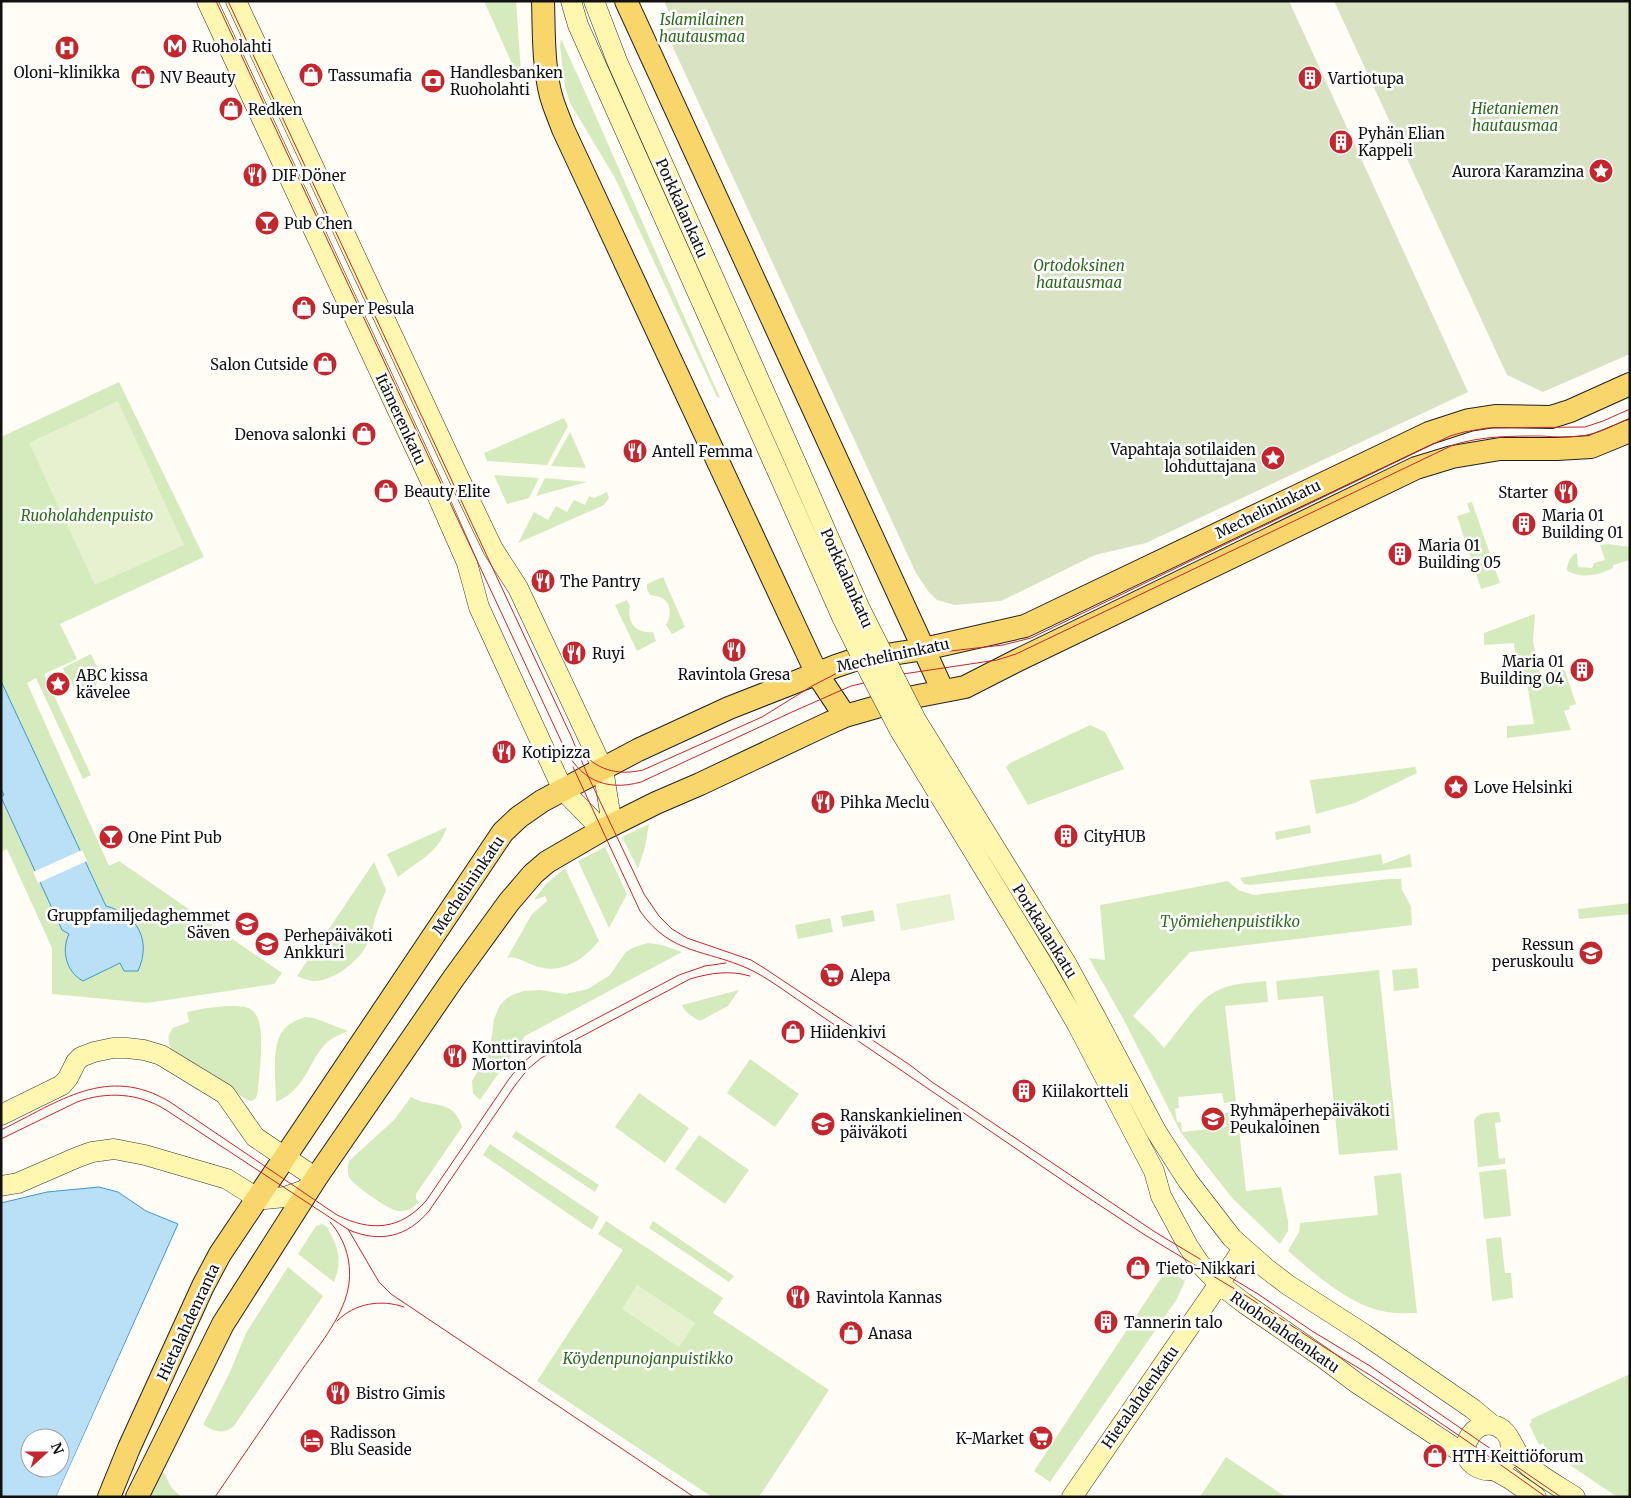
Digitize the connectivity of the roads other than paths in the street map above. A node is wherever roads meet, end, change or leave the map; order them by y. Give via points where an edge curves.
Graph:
1 (207, 1) edge
2 (236, 1) edge
3 (543, 1) edge
4 (571, 1) edge
5 (594, 1) edge
6 (626, 1) edge
7 (1630, 384) edge
8 (1630, 431) edge
9 (924, 649) junction
10 (817, 674) junction
11 (943, 691) junction
12 (845, 716) junction
13 (603, 769) junction
14 (563, 790) junction
15 (607, 827) junction
16 (1, 1115) edge
17 (285, 1156) junction
18 (1151, 1166) joint
19 (314, 1181) junction
20 (1, 1186) edge
21 (257, 1198) junction
22 (1243, 1249) junction
23 (1219, 1284) junction
24 (1492, 1425) junction
25 (1510, 1440) junction
26 (1467, 1456) junction
27 (1494, 1470) junction
28 (109, 1497) edge
29 (137, 1497) edge
30 (1072, 1497) edge
31 (1536, 1497) edge
32 (1574, 1497) edge

1 - 14 main road, Itämerenkatu via 434,488 467,563 478,607
2 - 13 main road, Itämerenkatu via 498,557 518,588
3 - 10 main road via 551,98
4 - 18 main road, Porkkalankatu, bridge via 582,34 842,617 891,714 1077,1024
5 - 22 main road, Porkkalankatu, bridge via 617,61 860,609 916,720 1066,963 1172,1157 1218,1221
6 - 9 main road
7 - 9 main road, Mechelininkatu via 1551,417 1495,416 1445,426 1025,626
8 - 11 main road, Mechelininkatu via 1590,447 1500,449 1452,457 1416,468 965,687
9 - 10 main road, Mechelininkatu via 848,661
9 - 11 main road
10 - 12 main road
10 - 13 main road, Mechelininkatu via 730,708
11 - 12 main road, Mechelininkatu
12 - 15 main road, Mechelininkatu
13 - 14 main road, Mechelininkatu
13 - 15 main road, Itämerenkatu
14 - 15 main road, Itämerenkatu
14 - 17 main road, Mechelininkatu via 519,817 503,832
15 - 19 main road, Mechelininkatu via 546,862 509,902
16 - 17 main road via 62,1085 76,1062 85,1055 113,1048 144,1050 161,1054 225,1094 255,1137
17 - 19 main road
17 - 21 main road, Hietalahdenranta
18 - 23 main road, Ruoholahdenkatu via 1161,1196 1188,1246
19 - 21 main road via 302,1191 286,1197
19 - 29 main road, Hietalahdenranta via 223,1324
20 - 21 main road via 18,1183 92,1152 114,1149 227,1179
21 - 28 main road, Hietalahdenranta via 203,1286
22 - 23 main road, Hietalahdenkatu
22 - 24 main road via 1288,1285 1364,1334
23 - 26 main road, Ruoholahdenkatu via 1358,1384
23 - 30 main road, Hietalahdenkatu
24 - 25 main road via 1505,1432
24 - 26 main road via 1479,1427 1471,1434 1466,1444
25 - 27 main road via 1508,1460
25 - 32 main road via 1523,1461
26 - 27 main road via 1475,1466
27 - 31 main road

